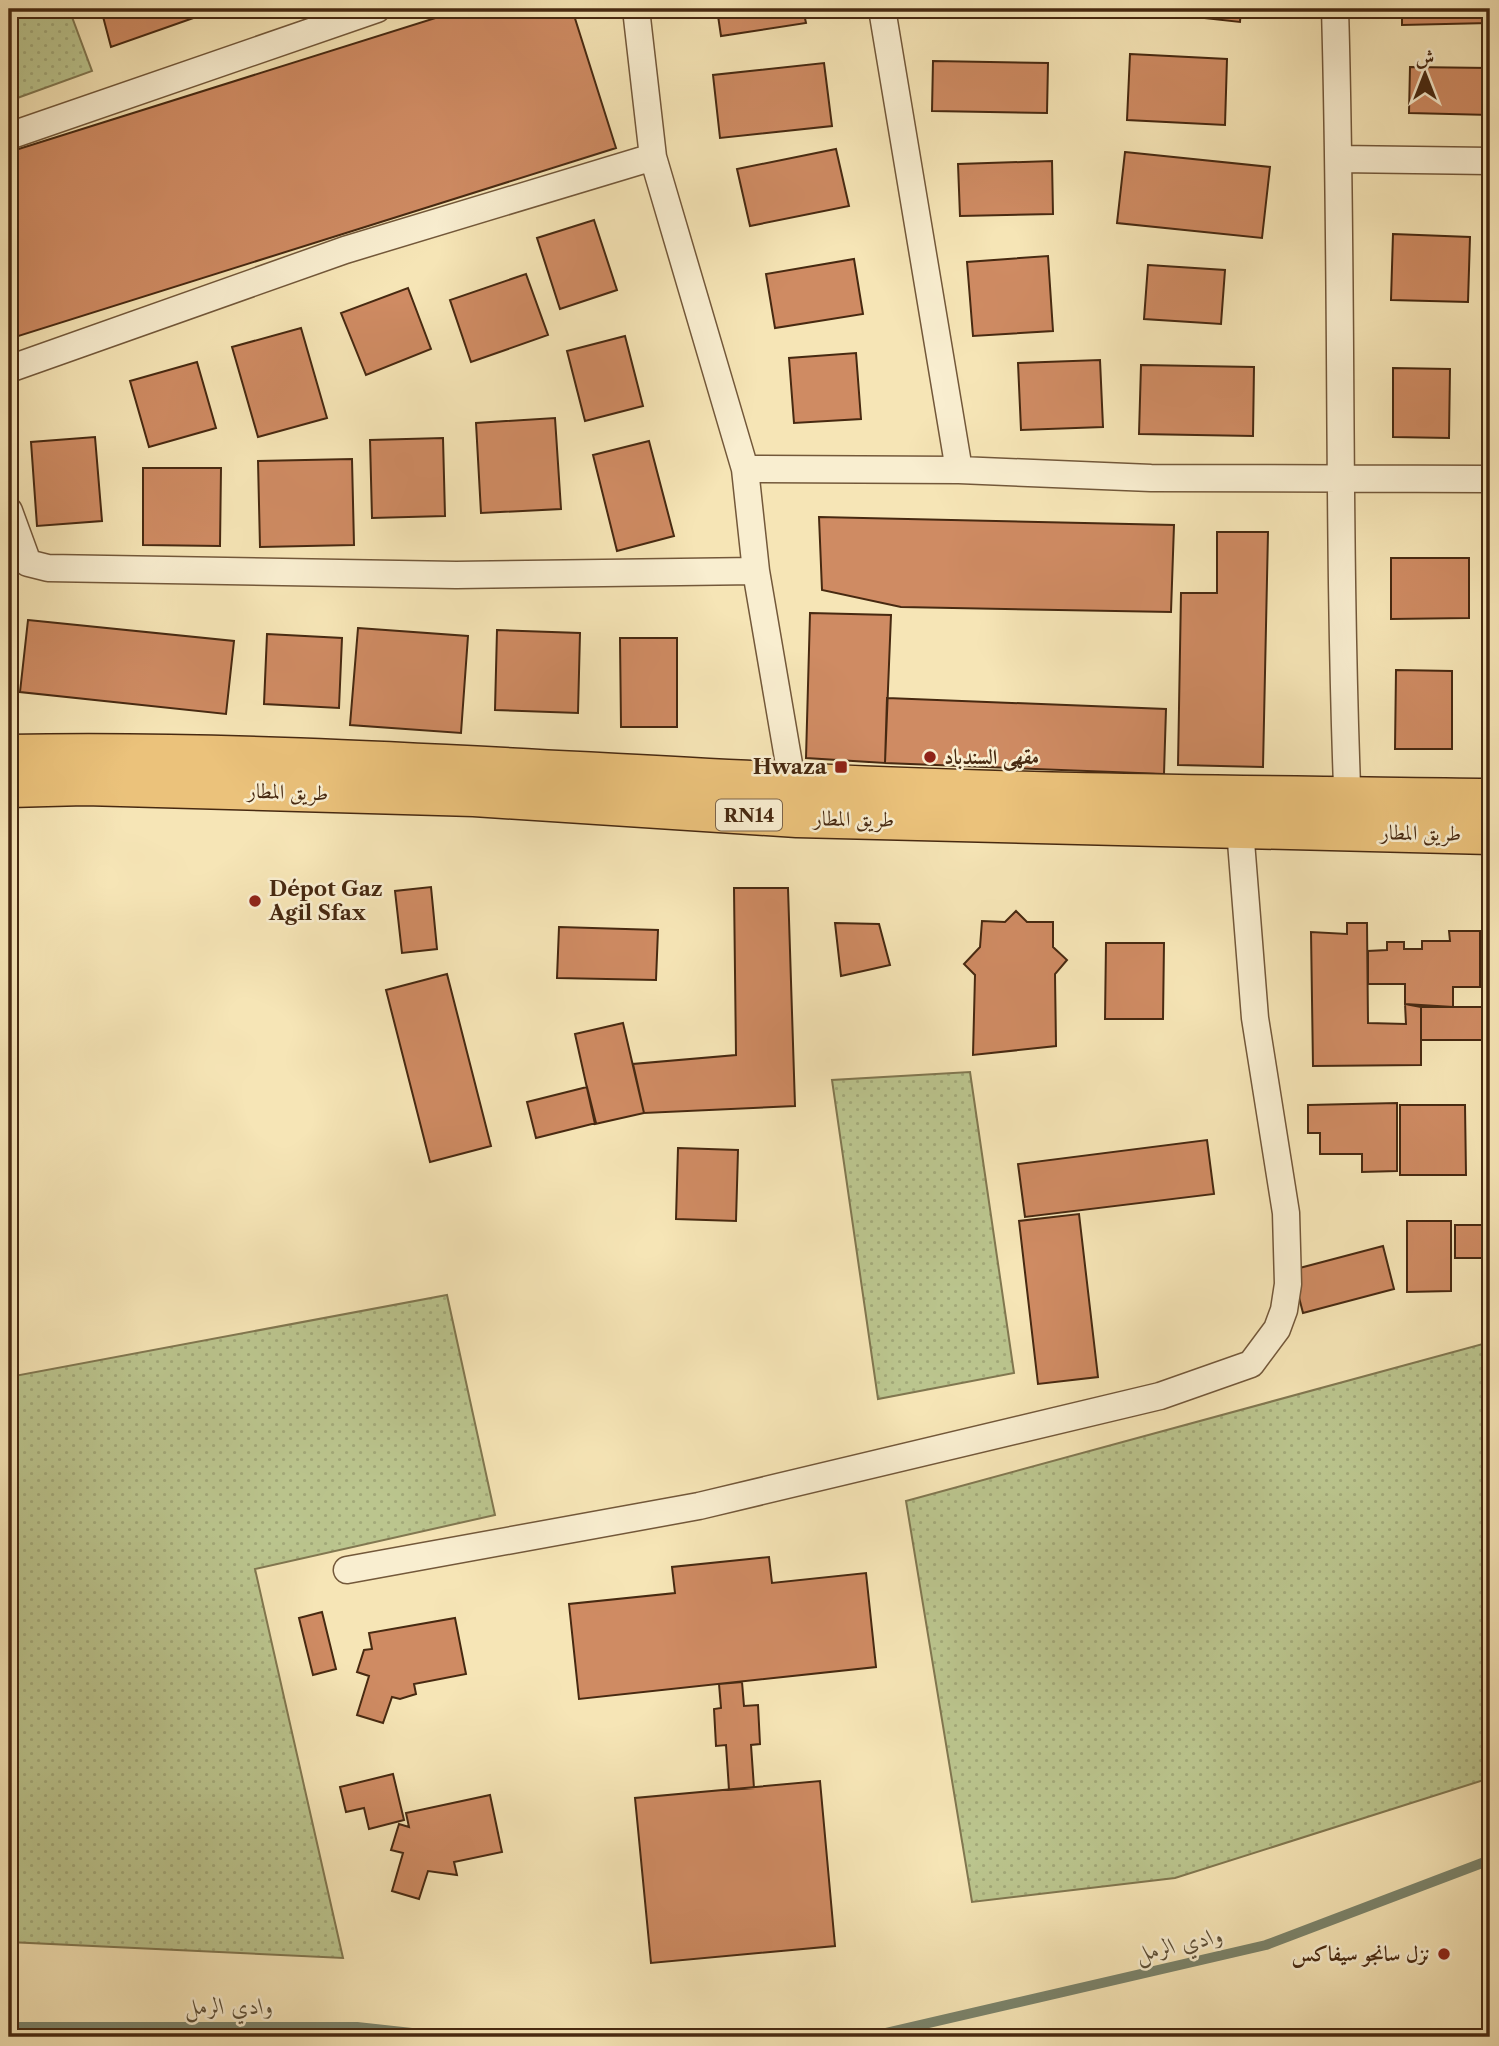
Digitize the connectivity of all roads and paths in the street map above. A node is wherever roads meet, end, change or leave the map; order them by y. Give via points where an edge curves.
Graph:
1 (377, 9) edge
2 (636, 9) edge
3 (881, 9) edge
4 (1335, 9) edge
5 (9, 136) edge
6 (653, 157) junction
7 (1339, 159) junction
8 (1490, 161) edge
9 (9, 369) edge
10 (745, 469) junction
11 (959, 470) junction
12 (1339, 477) junction
13 (1490, 479) edge
14 (9, 511) edge
15 (756, 571) junction
16 (9, 754) edge
17 (9, 788) edge
18 (1490, 798) edge
19 (795, 800) junction
20 (1348, 814) junction
21 (1240, 829) junction
22 (1490, 835) edge
23 (347, 1570) dead end

1 - 5 street
2 - 6 street
3 - 11 street
4 - 7 street
6 - 9 street via 345,250
6 - 10 street
7 - 8 street
7 - 12 street
10 - 11 street
10 - 15 street
11 - 12 street via 1151,478
12 - 13 street
12 - 20 street
14 - 15 street via 28,563 48,568 456,575
15 - 19 street
16 - 19 main road, طريق المطار / RN14 via 314,758
17 - 19 main road, طريق المطار / RN14
18 - 20 main road, طريق المطار / RN14
19 - 20 main road, طريق المطار / RN14 via 1121,795
19 - 21 main road, طريق المطار / RN14
20 - 21 main road, طريق المطار / RN14
20 - 22 main road, طريق المطار / RN14
21 - 23 street via 1255,1018 1286,1213 1288,1284 1277,1329 1251,1364 1160,1396 699,1506

